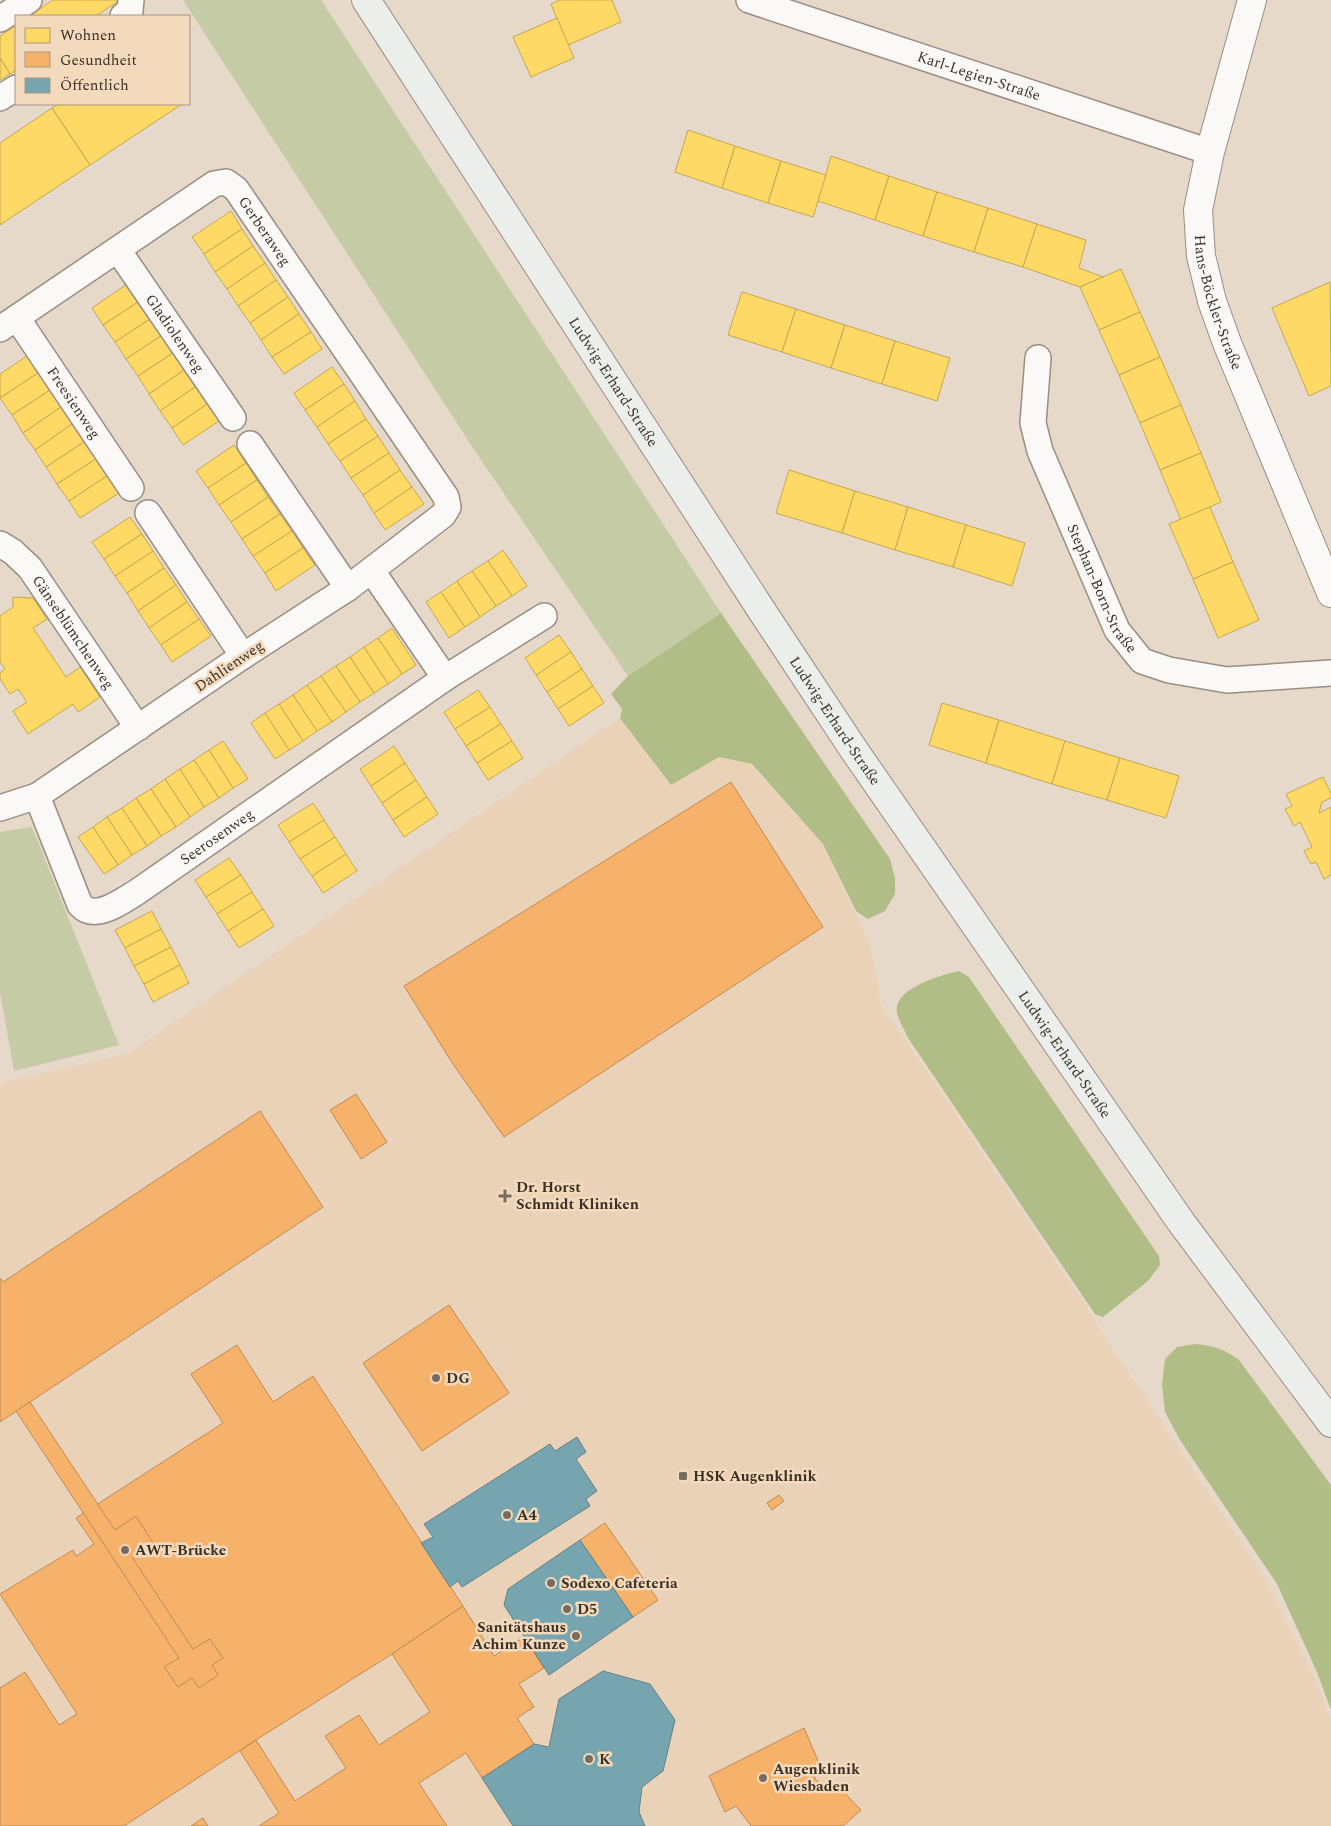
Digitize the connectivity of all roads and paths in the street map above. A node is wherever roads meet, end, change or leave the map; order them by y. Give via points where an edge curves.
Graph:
1 (29, 0) edge
2 (130, 0) edge
3 (366, 0) edge
4 (748, 0) edge
5 (1252, 0) edge
6 (124, 15) edge
7 (0, 19) edge
8 (15, 89) edge
9 (0, 98) edge
10 (1210, 152) junction
11 (118, 250) junction
12 (8, 323) edge
13 (1038, 358) dead end
14 (233, 418) dead end
15 (250, 444) dead end
16 (131, 488) dead end
17 (448, 507) joint
18 (148, 513) dead end
19 (0, 544) edge
20 (372, 570) junction
21 (348, 588) junction
22 (1331, 593) edge
23 (544, 616) dead end
24 (243, 656) junction
25 (1331, 673) edge
26 (445, 678) junction
27 (138, 728) junction
28 (37, 796) junction
29 (0, 808) edge
30 (1331, 1423) edge

1 - 7 street
2 - 6 street via 130,11
3 - 30 main road, Ludwig-Erhard-Straße via 854,750 1180,1222
4 - 10 street, Karl-Legien-Straße
5 - 10 street, Hans-Böckler-Straße
8 - 9 street
10 - 22 street, Hans-Böckler-Straße via 1198,210 1201,256 1212,301
11 - 12 street, Gerberaweg
11 - 14 street, Gladiolenweg
11 - 17 street, Gerberaweg via 214,184 226,182 236,189 446,497
12 - 16 street, Freesienweg
13 - 25 street, Stephan-Born-Straße via 1034,423 1040,451 1117,630 1142,661 1169,670 1227,680
15 - 21 street
17 - 20 street, Dahlienweg via 443,516
18 - 24 street
19 - 27 street, Gänseblümchenweg via 30,568
20 - 21 street, Dahlienweg
20 - 26 street
21 - 24 street, Dahlienweg
23 - 26 street, Seerosenweg
24 - 27 street, Dahlienweg
26 - 28 street, Seerosenweg via 137,892 97,912 84,910 80,905
27 - 28 street, Dahlienweg
28 - 29 street, Dahlienweg

